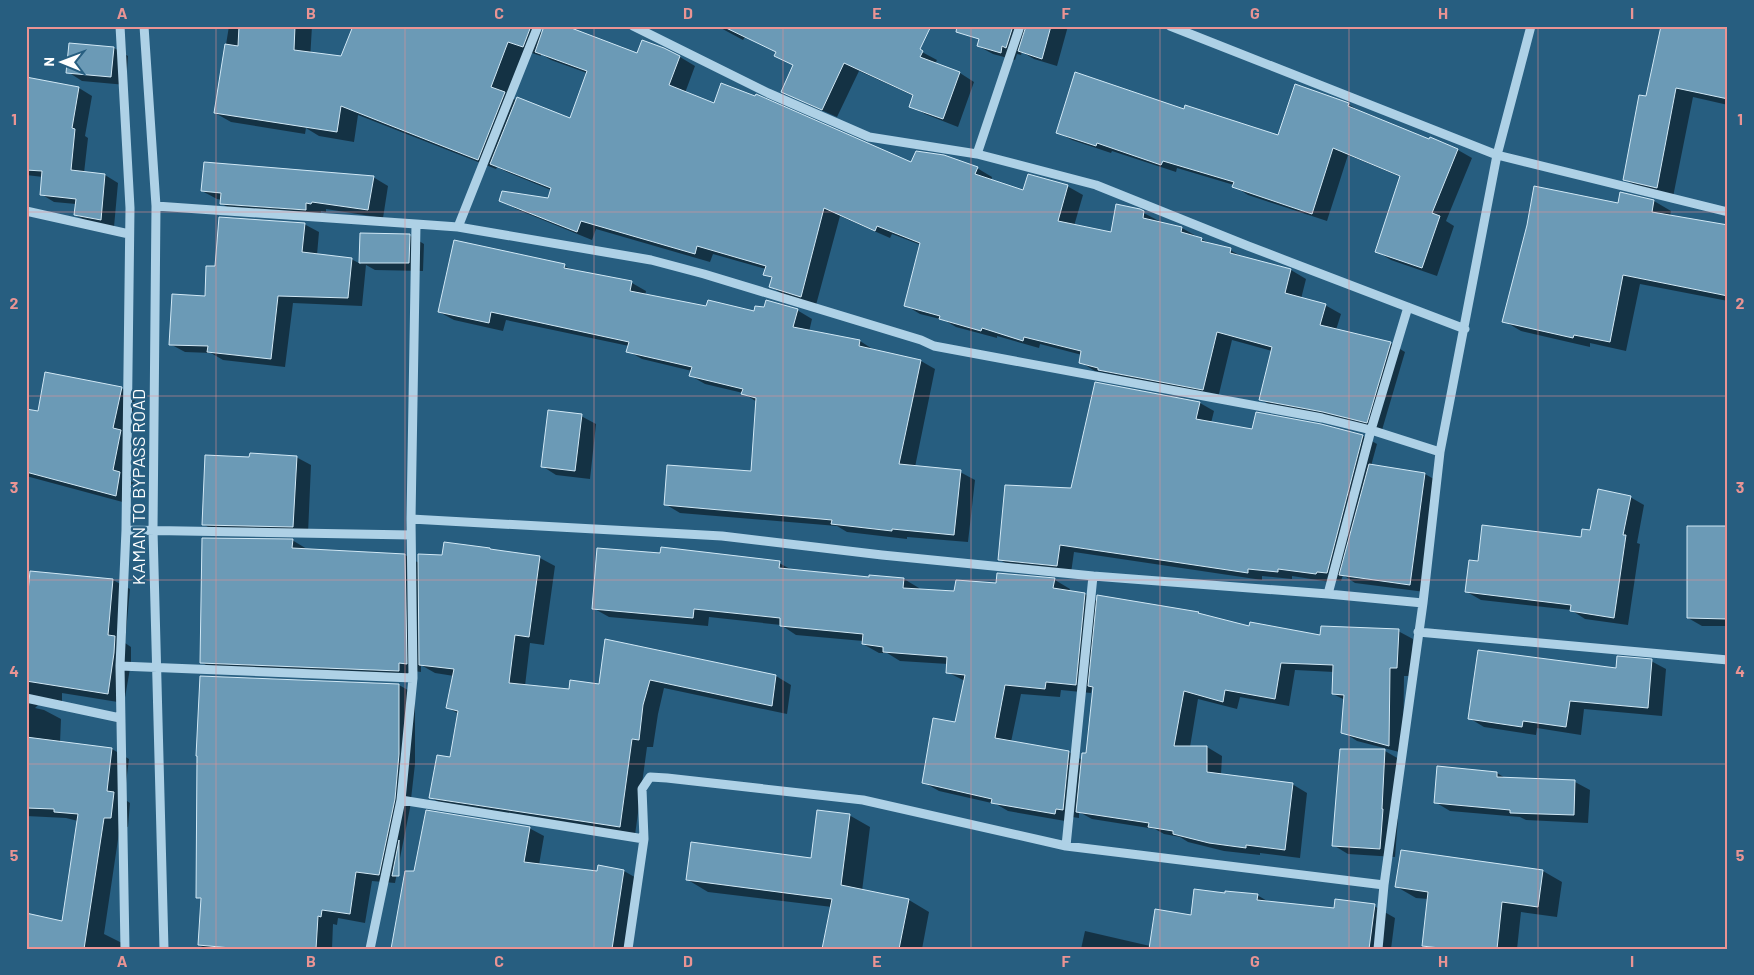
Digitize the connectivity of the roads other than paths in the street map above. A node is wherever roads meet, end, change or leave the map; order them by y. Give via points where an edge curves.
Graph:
1 (120, 26) edge
2 (144, 26) edge
3 (538, 26) edge
4 (633, 26) edge
5 (1020, 26) edge
6 (1170, 26) edge
7 (1531, 26) edge
8 (977, 154) junction
9 (1497, 155) junction
10 (156, 206) junction
11 (26, 211) edge
12 (1728, 212) edge
13 (416, 224) junction
14 (458, 227) junction
15 (129, 234) junction
16 (1408, 307) junction
17 (1465, 329) junction
18 (1371, 430) junction
19 (1440, 452) junction
20 (411, 519) junction
21 (126, 530) junction
22 (153, 530) junction
23 (411, 535) junction
24 (1093, 576) junction
25 (1328, 594) junction
26 (1423, 604) junction
27 (1418, 632) junction
28 (1728, 660) edge
29 (120, 666) junction
30 (157, 668) junction
31 (413, 678) junction
32 (26, 698) edge
33 (120, 718) junction
34 (401, 800) junction
35 (644, 839) junction
36 (1066, 846) junction
37 (1384, 885) junction
38 (125, 949) edge
39 (164, 949) edge
40 (370, 949) edge
41 (628, 949) edge
42 (1378, 949) edge

1 - 15 street, KAMAN TO BYPASS ROAD
2 - 10 street, KAMAN TO BYPASS ROAD
3 - 14 street
4 - 8 street via 768,93 869,137
5 - 8 street
6 - 9 street
7 - 9 street
8 - 16 street via 1096,185
9 - 12 street
9 - 17 street
10 - 13 street
10 - 22 street, KAMAN TO BYPASS ROAD
11 - 15 street
13 - 14 street
13 - 20 street
14 - 18 street via 650,260 934,346 1322,418
15 - 21 street, KAMAN TO BYPASS ROAD
16 - 17 street
16 - 18 street
17 - 19 street
18 - 19 street
18 - 25 street
19 - 26 street
20 - 23 street
20 - 24 street via 722,536
21 - 22 street
21 - 29 street, KAMAN TO BYPASS ROAD
22 - 23 street
22 - 30 street, KAMAN TO BYPASS ROAD
23 - 31 street
24 - 25 street
24 - 36 street
25 - 26 street
26 - 27 street
27 - 28 street
27 - 37 street
29 - 30 street
29 - 33 street, KAMAN TO BYPASS ROAD
30 - 31 street
30 - 39 street, KAMAN TO BYPASS ROAD
31 - 34 street
32 - 33 street
33 - 38 street, KAMAN TO BYPASS ROAD
34 - 35 street
34 - 40 street
35 - 36 street via 642,789 650,778 667,778 863,800
35 - 41 street
36 - 37 street
37 - 42 street

